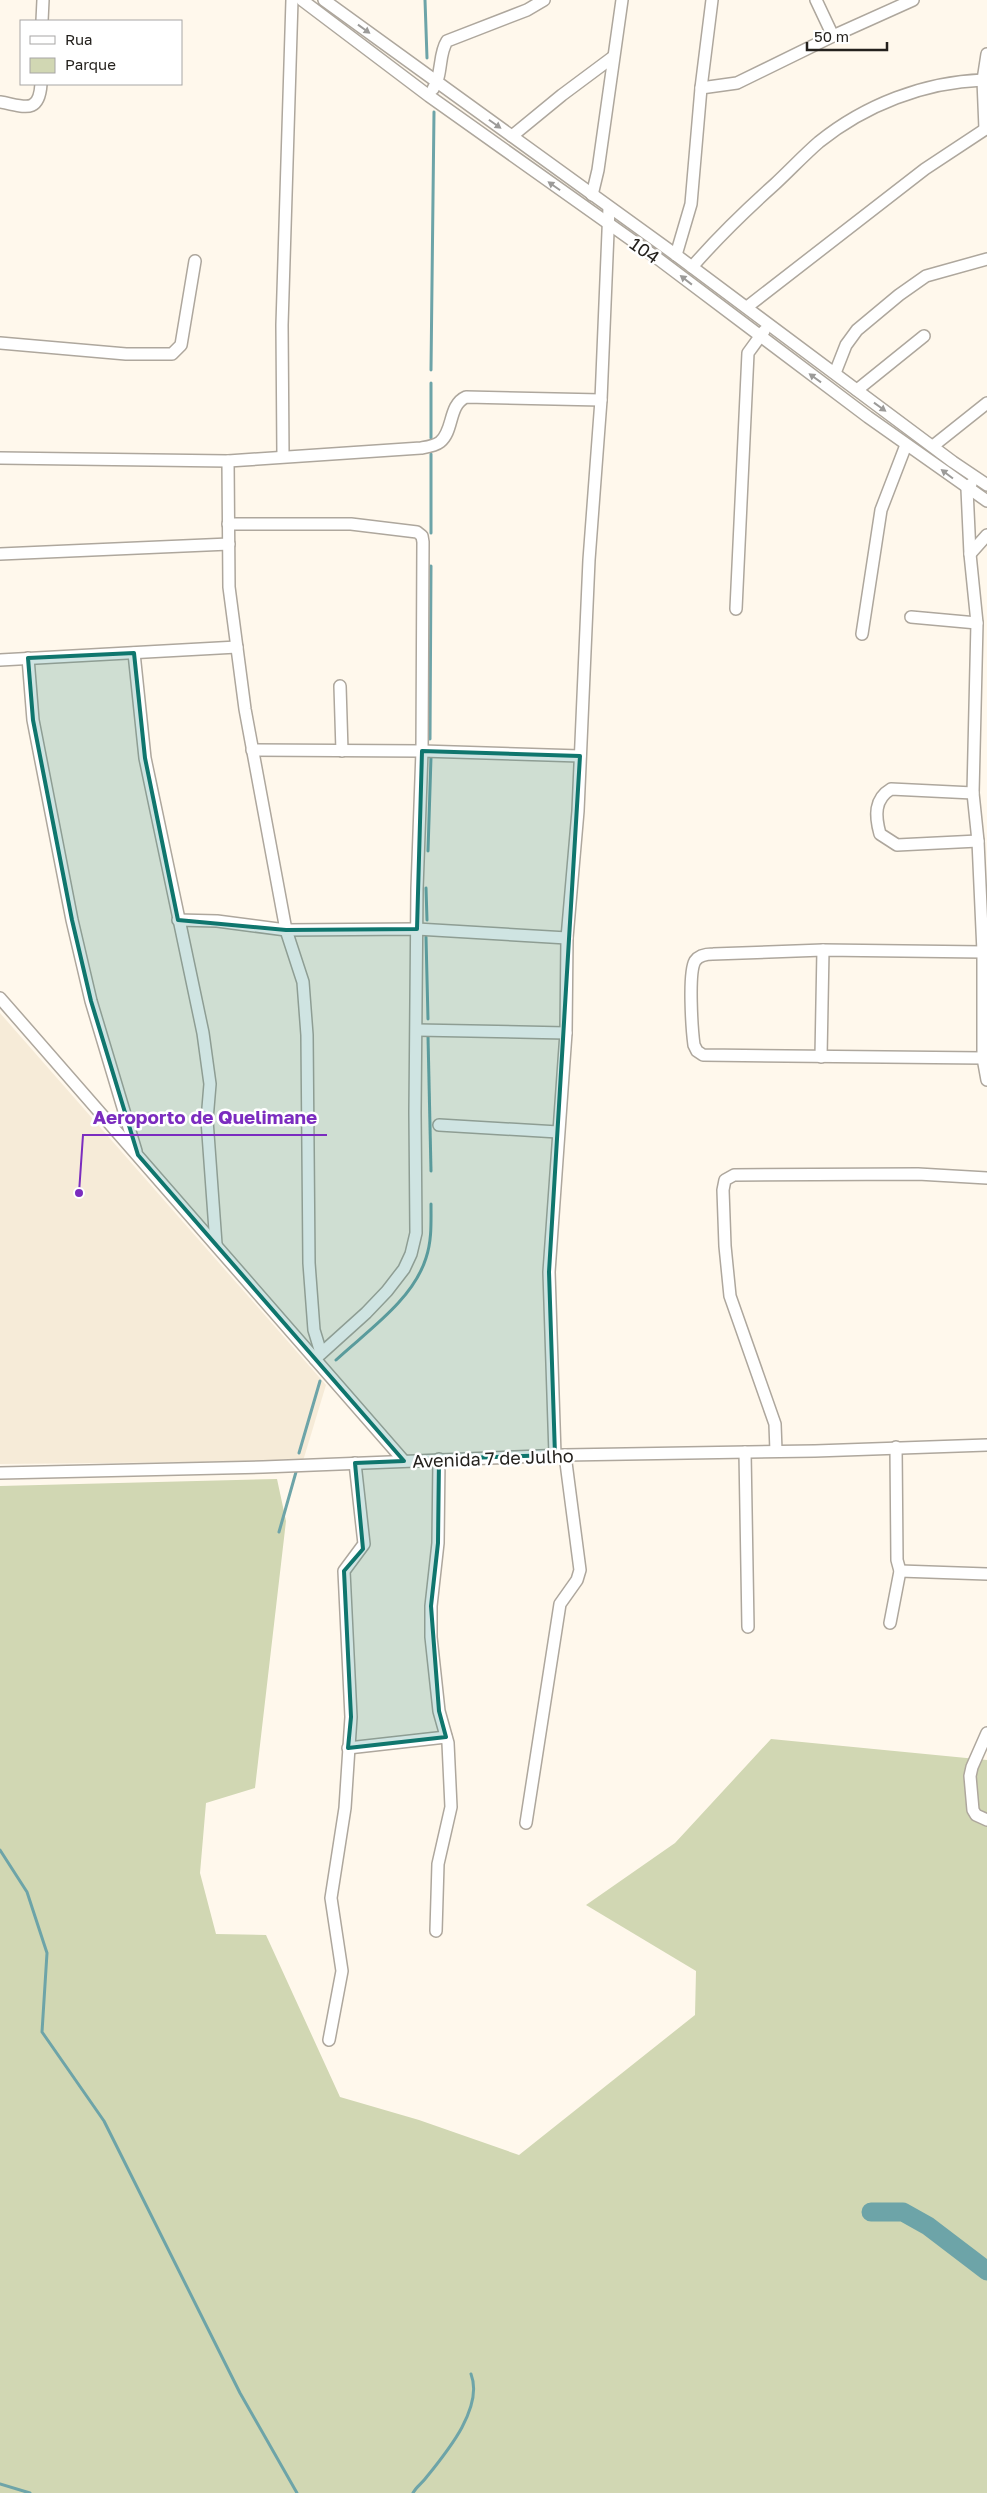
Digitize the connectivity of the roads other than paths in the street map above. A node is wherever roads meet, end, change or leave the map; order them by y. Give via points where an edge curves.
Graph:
1 (43, 0) edge
2 (292, 0) edge
3 (302, 0) edge
4 (324, 0) edge
5 (544, 0) edge
6 (622, 0) edge
7 (712, 0) edge
8 (816, 0) edge
9 (913, 0) edge
10 (42, 20) edge
11 (833, 36) junction
12 (987, 54) edge
13 (613, 57) junction
14 (983, 80) junction
15 (437, 83) junction
16 (41, 85) edge
17 (701, 88) junction
18 (429, 96) junction
19 (0, 102) edge
20 (986, 129) edge
21 (512, 136) junction
22 (592, 195) junction
23 (609, 208) junction
24 (610, 226) junction
25 (676, 254) junction
26 (987, 259) edge
27 (195, 261) dead end
28 (692, 267) junction
29 (747, 308) junction
30 (769, 326) junction
31 (924, 336) dead end
32 (759, 337) junction
33 (0, 343) edge
34 (835, 373) junction
35 (857, 390) junction
36 (601, 400) junction
37 (987, 403) edge
38 (906, 444) junction
39 (933, 446) junction
40 (283, 456) junction
41 (0, 458) edge
42 (228, 461) junction
43 (976, 478) junction
44 (987, 485) edge
45 (967, 489) junction
46 (987, 501) edge
47 (228, 524) junction
48 (987, 535) edge
49 (229, 544) junction
50 (0, 554) edge
51 (970, 554) junction
52 (736, 609) dead end
53 (911, 617) dead end
54 (977, 623) junction
55 (862, 634) dead end
56 (237, 647) junction
57 (134, 653) junction
58 (28, 658) junction
59 (0, 660) edge
60 (340, 686) dead end
61 (252, 750) junction
62 (342, 751) junction
63 (422, 751) junction
64 (580, 756) junction
65 (973, 793) junction
66 (978, 841) junction
67 (178, 920) junction
68 (286, 930) junction
69 (417, 930) junction
70 (568, 938) junction
71 (823, 950) junction
72 (983, 952) junction
73 (0, 998) edge
74 (417, 1030) junction
75 (566, 1033) junction
76 (821, 1057) junction
77 (983, 1058) junction
78 (987, 1080) edge
79 (439, 1125) dead end
80 (558, 1132) junction
81 (138, 1155) junction
82 (987, 1178) edge
83 (216, 1244) junction
84 (318, 1356) junction
85 (987, 1445) edge
86 (896, 1447) junction
87 (776, 1451) junction
88 (745, 1452) junction
89 (560, 1455) junction
90 (439, 1460) junction
91 (404, 1461) junction
92 (355, 1463) junction
93 (0, 1473) edge
94 (900, 1571) junction
95 (987, 1574) edge
96 (890, 1623) dead end
97 (748, 1627) dead end
98 (987, 1733) edge
99 (446, 1736) junction
100 (348, 1748) junction
101 (987, 1820) edge
102 (526, 1822) dead end
103 (436, 1931) dead end
104 (329, 2040) dead end

1 - 10 street
2 - 40 street via 282,325
3 - 18 street, 104
4 -> 15 street
5 - 15 street via 447,40
6 - 13 street
7 - 17 street
8 - 11 street
9 - 11 street
11 - 17 street via 736,84
12 - 14 street
13 - 21 street
13 - 22 street
14 - 20 street
14 - 28 street via 954,81 927,88 863,113 819,143 718,237
15 - 18 street
15 -> 21 street
16 - 19 street via 40,98 34,105 26,107
17 - 25 street via 691,204
24 -> 18 street, 104
20 - 29 street via 925,169
21 - 22 street
22 - 23 street
23 - 24 street
23 - 25 street
32 -> 24 street, 104
24 - 36 street
25 - 28 street
26 - 34 street via 926,276 899,295 857,330 846,346
27 - 33 street via 180,345 172,354 126,354
28 - 29 street
29 - 30 street
30 - 32 street
30 - 34 street
31 - 35 street
38 -> 32 street, 104
32 - 52 street via 748,353
34 - 35 street
35 -> 39 street
36 - 40 street via 466,397 459,402 444,437 436,444 421,448
36 - 64 street via 589,560
37 - 39 street
45 -> 38 street, 104
38 - 55 street via 881,510
39 - 43 street
40 - 42 street
41 - 42 street
42 - 47 street
43 - 44 street
43 - 45 street
45 - 46 street, 104
45 - 51 street
47 - 49 street
47 - 63 street via 351,524 411,531 422,536
48 - 51 street
49 - 50 street
49 - 56 street via 229,587
51 - 54 street
53 - 54 street
54 - 65 street
56 - 57 street
56 - 61 street
57 - 58 street
57 - 67 street via 145,758
58 - 59 street
58 - 81 street via 33,720 72,920 91,1001
60 - 62 street
61 - 62 street
61 - 68 street
62 - 63 street
63 - 64 street
63 - 69 street
64 - 70 street
65 - 66 street
65 - 66 street via 891,789 879,801 877,823 880,834 897,845
66 - 72 street
67 - 68 street
67 - 83 street via 203,1033 210,1084 207,1120
68 - 69 street
68 - 84 street via 303,982 306,1006 309,1263
69 - 70 street
69 - 74 street
70 - 75 street
71 - 72 street
71 - 76 street
71 - 76 street via 704,955 696,960 692,973 693,1035 697,1051 703,1055
72 - 77 street
73 - 81 street
74 - 75 street
74 - 84 street via 414,1113 417,1197 416,1232 411,1254 404,1269 366,1313
75 - 80 street
76 - 77 street
77 - 78 street
79 - 80 street
80 - 89 street via 550,1272
81 - 83 street
82 - 87 street via 918,1174 734,1175 725,1180 723,1200 728,1286 775,1424
83 - 84 street
84 - 91 street
85 - 86 street, Avenida 7 de Julho
86 - 87 street, Avenida 7 de Julho
86 - 94 street via 897,1560
87 - 88 street, Avenida 7 de Julho
88 - 89 street, Avenida 7 de Julho
88 - 97 street
89 - 90 street, Avenida 7 de Julho
89 - 102 street via 580,1570 560,1604
90 - 91 street, Avenida 7 de Julho
90 - 99 street via 438,1543 431,1637 439,1711
91 - 92 street, Avenida 7 de Julho
92 - 93 street, Avenida 7 de Julho
92 - 100 street via 364,1534 363,1549 344,1571 351,1717
94 - 95 street
94 - 96 street
98 - 101 street via 970,1776 973,1810
99 - 100 street
99 - 103 street via 451,1807 438,1864
100 - 104 street via 345,1808 331,1898 342,1972

